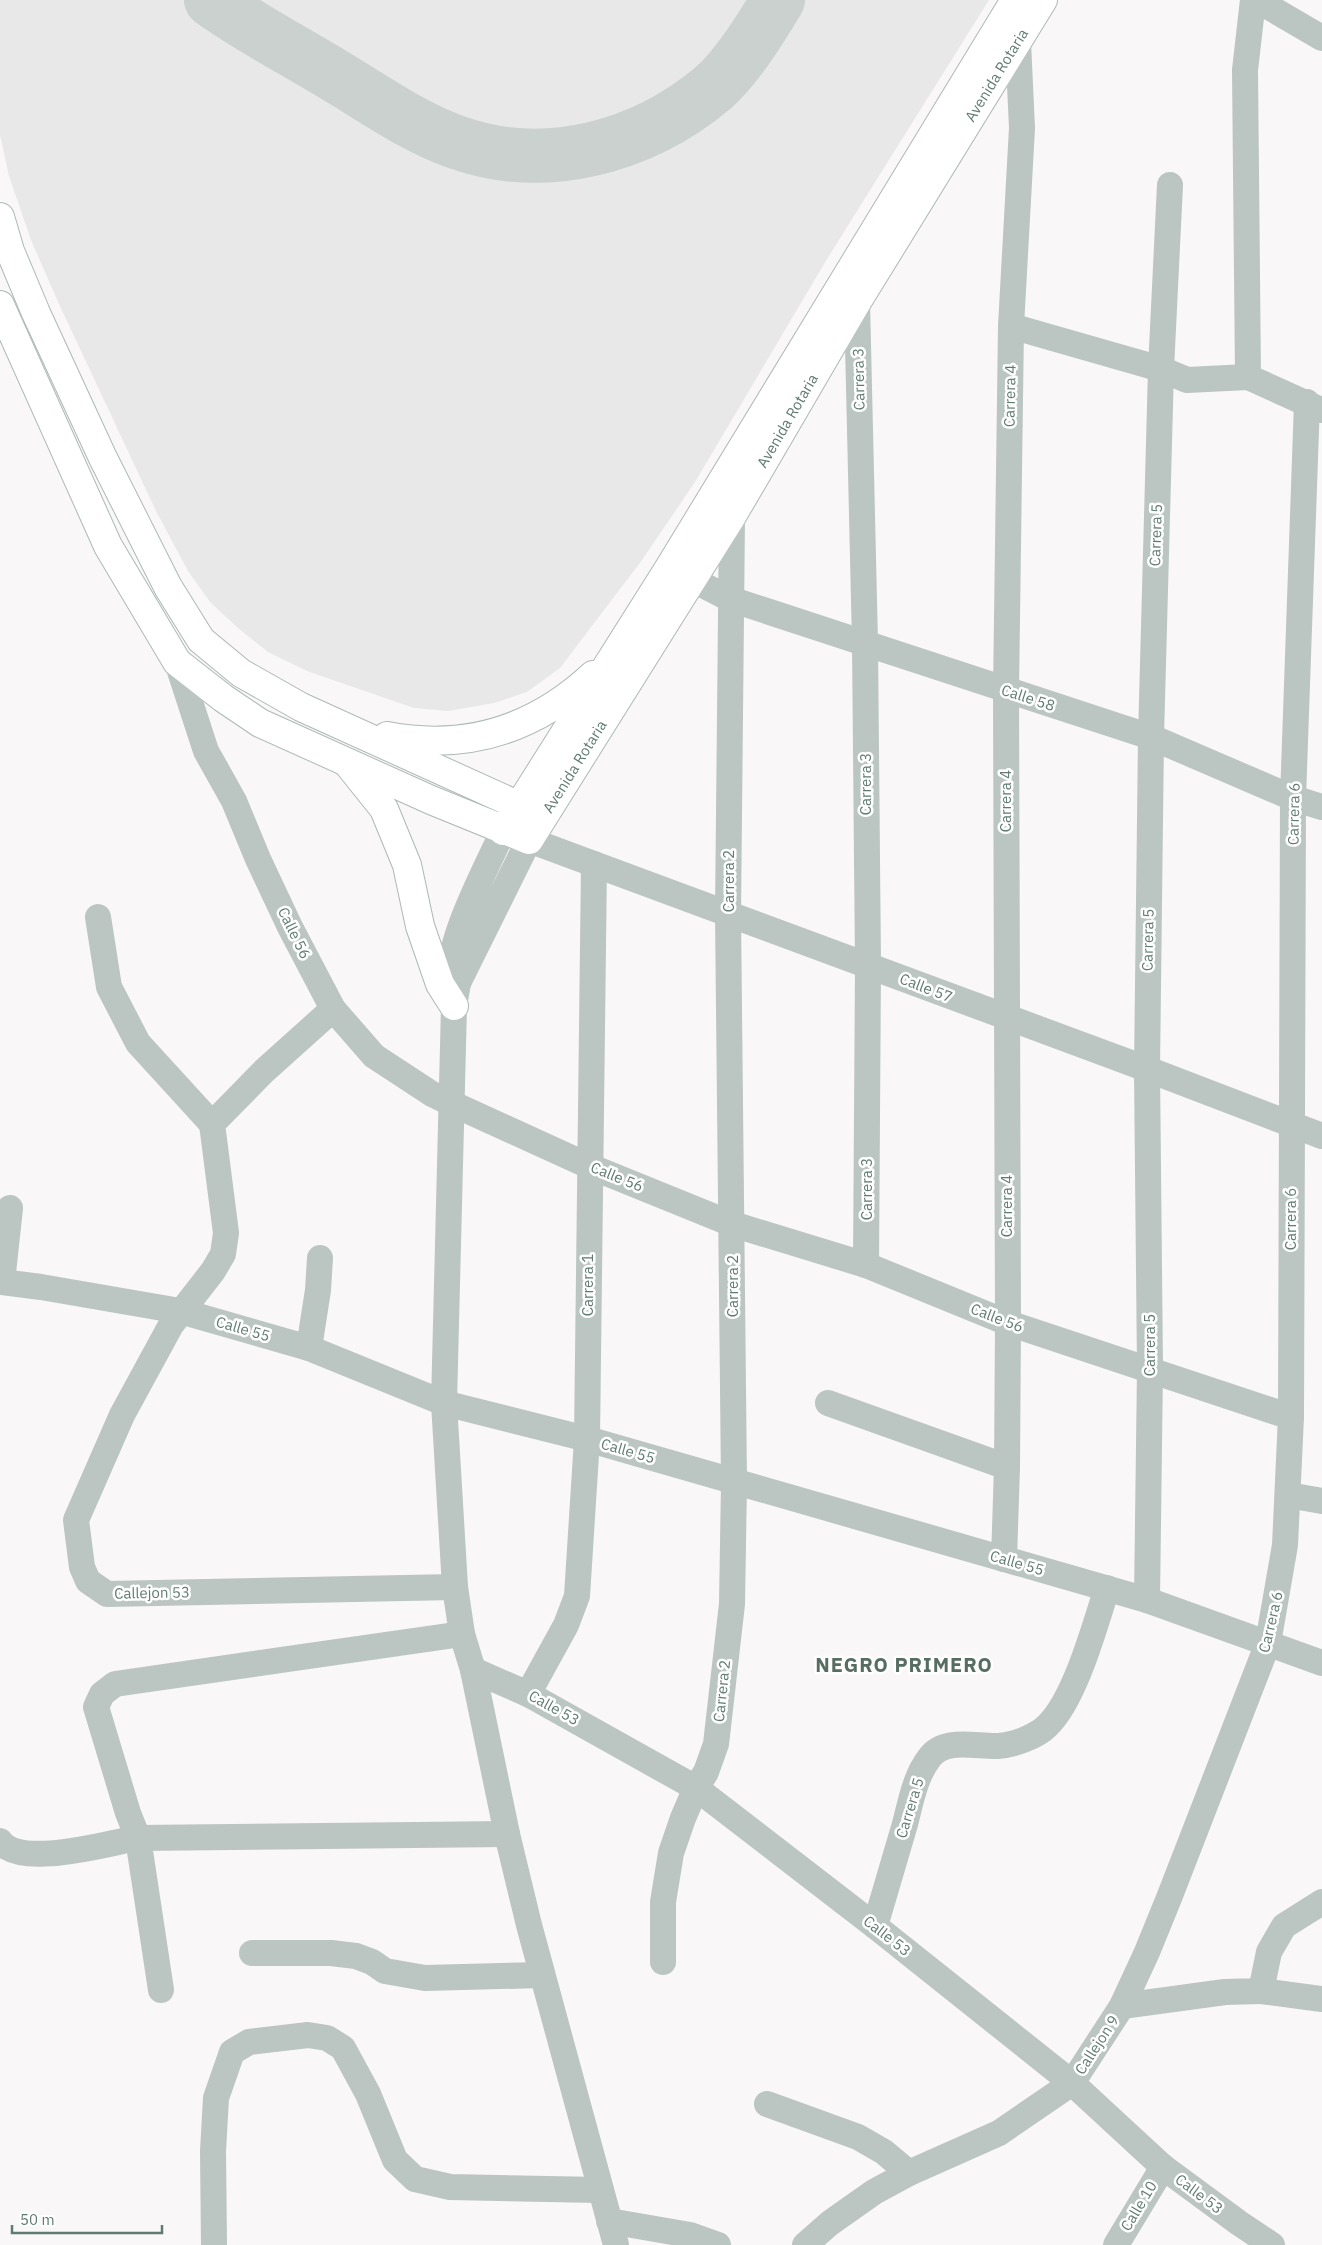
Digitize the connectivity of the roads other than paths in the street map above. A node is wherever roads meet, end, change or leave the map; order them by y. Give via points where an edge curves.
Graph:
1 (1015, 0) edge
2 (1044, 0) edge
3 (1253, 0) edge
4 (1257, 0) edge
5 (1322, 38) edge
6 (1018, 42) junction
7 (1170, 185) dead end
8 (0, 217) edge
9 (857, 302) junction
10 (0, 305) edge
11 (1011, 326) junction
12 (1161, 368) junction
13 (1248, 377) junction
14 (1314, 406) edge
15 (732, 516) junction
16 (681, 574) junction
17 (730, 599) junction
18 (622, 642) junction
19 (866, 643) junction
20 (177, 662) junction
21 (1006, 691) junction
22 (345, 727) junction
23 (1151, 737) junction
24 (344, 759) junction
25 (1293, 798) junction
26 (518, 806) junction
27 (1322, 808) edge
28 (543, 817) junction
29 (503, 831) junction
30 (529, 840) junction
31 (594, 864) junction
32 (728, 914) junction
33 (98, 917) dead end
34 (868, 966) junction
35 (456, 995) junction
36 (333, 1010) junction
37 (1006, 1018) junction
38 (1147, 1069) junction
39 (453, 1104) junction
40 (212, 1124) junction
41 (1291, 1124) junction
42 (1322, 1136) edge
43 (589, 1166) junction
44 (10, 1208) dead end
45 (732, 1224) junction
46 (320, 1258) dead end
47 (866, 1265) junction
48 (1, 1287) edge
49 (180, 1311) junction
50 (1008, 1323) junction
51 (309, 1348) junction
52 (1150, 1369) junction
53 (444, 1402) junction
54 (828, 1403) dead end
55 (1291, 1417) junction
56 (587, 1439) junction
57 (1007, 1467) junction
58 (734, 1483) junction
59 (1288, 1495) junction
60 (1322, 1501) edge
61 (1004, 1559) junction
62 (455, 1587) junction
63 (1107, 1588) junction
64 (1147, 1600) junction
65 (462, 1634) junction
66 (1268, 1643) junction
67 (1322, 1663) edge
68 (474, 1670) junction
69 (528, 1694) junction
70 (696, 1788) junction
71 (507, 1834) junction
72 (138, 1838) junction
73 (0, 1841) edge
74 (1322, 1902) edge
75 (875, 1926) junction
76 (252, 1953) dead end
77 (663, 1962) dead end
78 (542, 1976) junction
79 (161, 1990) dead end
80 (1260, 1991) junction
81 (1322, 1999) edge
82 (1122, 2006) junction
83 (1072, 2082) junction
84 (767, 2104) dead end
85 (1163, 2167) junction
86 (908, 2173) junction
87 (600, 2190) junction
88 (612, 2233) edge
89 (214, 2245) edge
90 (718, 2245) edge
91 (805, 2245) edge
92 (1116, 2245) edge
93 (1272, 2245) edge

1 - 16 main road, Avenida Rotaria
2 - 6 main road, Avenida Rotaria
3 - 13 street via 1245,70
4 - 5 street
6 - 9 main road, Avenida Rotaria
6 - 11 street, Carrera 4 via 1022,128
7 - 12 street, Carrera 5
8 - 22 main road via 10,251 36,313 103,458 168,587 201,640 241,673
9 - 15 main road, Avenida Rotaria
9 - 19 street, Carrera 3
10 - 20 main road via 108,546
11 - 12 street
11 - 21 street, Carrera 4
12 - 13 street via 1187,380
12 - 23 street, Carrera 5
13 - 14 street
14 - 25 street, Carrera 6
15 - 16 main road, Avenida Rotaria
15 - 17 street, Carrera 2
16 - 17 street, Calle 58
16 - 18 main road, Avenida Rotaria
16 - 28 main road, Avenida Rotaria
17 - 19 street, Calle 58
17 - 32 street, Carrera 2
18 - 22 main road via 577,690 539,715 507,730 443,742 409,740
18 - 26 main road, Avenida Rotaria
19 - 21 street, Calle 58
19 - 34 street, Carrera 3
20 - 24 main road via 260,723
20 - 36 street, Calle 56 via 206,751 234,801 258,859
21 - 23 street, Calle 58
21 - 37 street, Carrera 4
22 - 26 main road
23 - 25 street, Calle 58
23 - 38 street, Carrera 5
24 - 29 main road
24 - 35 main road via 384,809 407,865 420,926 440,984
25 - 27 street, Calle 58
25 - 41 street, Carrera 6
26 - 28 main road
26 - 29 main road, Avenida Rotaria
28 - 30 main road, Avenida Rotaria
29 - 30 main road
29 - 35 street via 453,951
30 - 31 street, Calle 57
30 - 35 street
31 - 32 street, Calle 57
31 - 43 street, Carrera 1
32 - 34 street, Calle 57
32 - 45 street, Carrera 2
33 - 40 street via 109,987 138,1043
34 - 37 street, Calle 57
34 - 47 street, Carrera 3
35 - 39 street
36 - 39 street, Calle 56 via 374,1056
36 - 40 street via 264,1071
37 - 38 street, Calle 57
37 - 50 street, Carrera 4
38 - 41 street, Calle 57
38 - 52 street, Carrera 5
39 - 43 street, Calle 56
39 - 53 street
40 - 49 street, Callejon 53 via 226,1233 223,1254
41 - 42 street, Calle 57
41 - 55 street, Carrera 6
43 - 45 street, Calle 56
43 - 56 street, Carrera 1
44 - 48 street, Calle 55
45 - 47 street, Calle 56
45 - 58 street, Carrera 2
46 - 51 street
47 - 50 street, Calle 56
48 - 49 street, Calle 55 via 41,1287
49 - 51 street, Calle 55
49 - 62 street, Callejon 53 via 122,1415 76,1520 82,1567 88,1581 107,1594
50 - 52 street, Calle 56
50 - 57 street, Carrera 4
51 - 53 street, Calle 55
52 - 55 street, Calle 56
52 - 64 street, Carrera 5
53 - 56 street, Calle 55
53 - 62 street
54 - 57 street
55 - 59 street, Carrera 6
56 - 58 street, Calle 55
56 - 69 street, Carrera 1 via 577,1596 563,1632
57 - 61 street, Carrera 4
58 - 61 street, Calle 55
58 - 70 street, Carrera 2 via 732,1604 716,1744
59 - 60 street
59 - 66 street, Carrera 6 via 1285,1545
61 - 63 street, Calle 55
62 - 65 street
63 - 64 street, Calle 55
63 - 75 street, Carrera 5 via 1083,1660 1060,1710 1046,1727 1019,1741 999,1746 960,1744 944,1747 930,1755 918,1778
64 - 66 street, Calle 55
65 - 68 street
65 - 72 street via 115,1684 102,1694 96,1707
66 - 67 street, Calle 55
66 - 82 street, Carrera 6 via 1158,1925
68 - 69 street, Calle 53
68 - 71 street
69 - 70 street, Calle 53
70 - 75 street, Calle 53
70 - 77 street, Carrera 2 via 671,1853 663,1902
71 - 72 street
71 - 78 street
72 - 73 street via 47,1855 26,1854 4,1846
72 - 79 street
74 - 80 street via 1284,1926 1269,1952
75 - 83 street, Calle 53
76 - 78 street via 356,1956 384,1971 425,1978
78 - 87 street
80 - 81 street, Callejon 9
80 - 82 street, Callejon 9 via 1225,1992
82 - 83 street, Callejon 9
83 - 85 street, Calle 53
83 - 86 street, Callejon 9 via 999,2133
84 - 86 street via 858,2137 884,2152
85 - 92 street, Calle 10
85 - 93 street, Calle 53
86 - 91 street, Callejon 9 via 830,2223
87 - 88 street
87 - 89 street via 450,2187 415,2179 395,2160 368,2094 343,2048 327,2038 308,2035 249,2042 232,2052 216,2098
88 - 90 street via 690,2235

